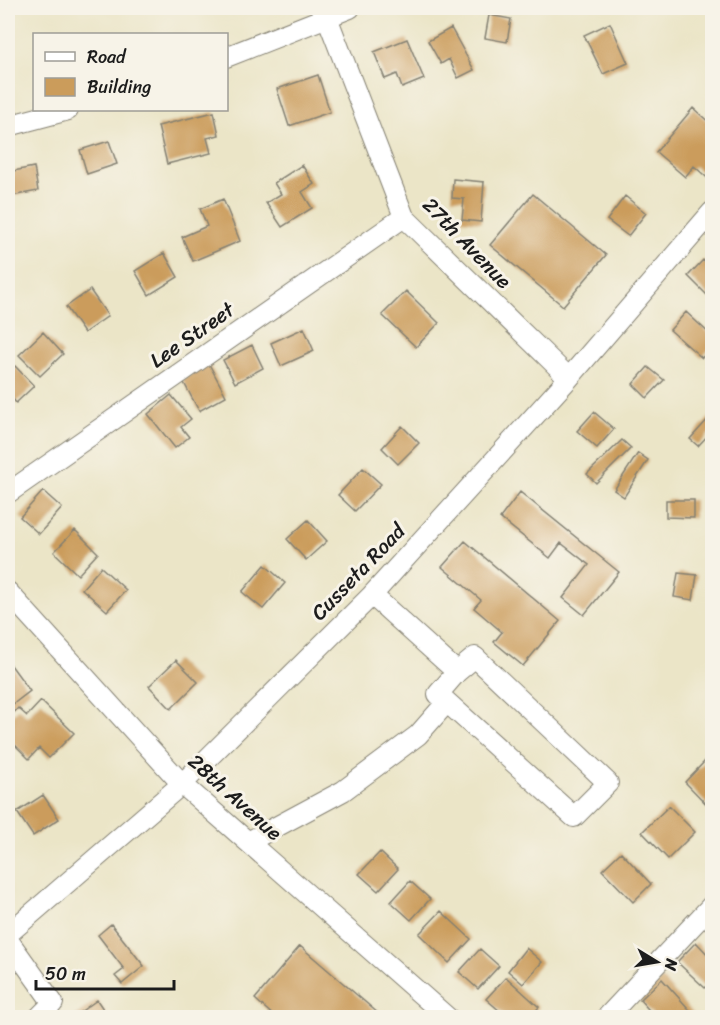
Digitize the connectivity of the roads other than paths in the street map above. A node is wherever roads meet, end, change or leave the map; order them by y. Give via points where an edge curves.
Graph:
1 (350, 8) edge
2 (327, 17) junction
3 (228, 56) edge
4 (64, 111) edge
5 (8, 126) edge
6 (711, 216) edge
7 (404, 217) junction
8 (569, 378) junction
9 (8, 493) edge
10 (8, 592) edge
11 (372, 595) junction
12 (457, 672) junction
13 (447, 702) junction
14 (182, 784) junction
15 (248, 842) junction
16 (712, 905) edge
17 (8, 933) edge
18 (8, 940) edge
19 (38, 1017) edge
20 (448, 1017) edge
21 (606, 1017) edge

1 - 2 street
2 - 3 street
2 - 7 street, 27th Avenue
4 - 5 street
6 - 8 street, Cusseta Road
7 - 8 street, 27th Avenue
7 - 9 street, Lee Street
8 - 11 street, Cusseta Road
10 - 14 street, 28th Avenue
11 - 12 street
11 - 14 street, Cusseta Road
12 - 13 street via 438,694
12 - 13 street via 475,657 608,783 574,817
13 - 15 street via 418,735 343,790
14 - 15 street, 28th Avenue
14 - 17 street, Cusseta Road
15 - 20 street, 28th Avenue
16 - 21 street
18 - 19 street via 54,1003

